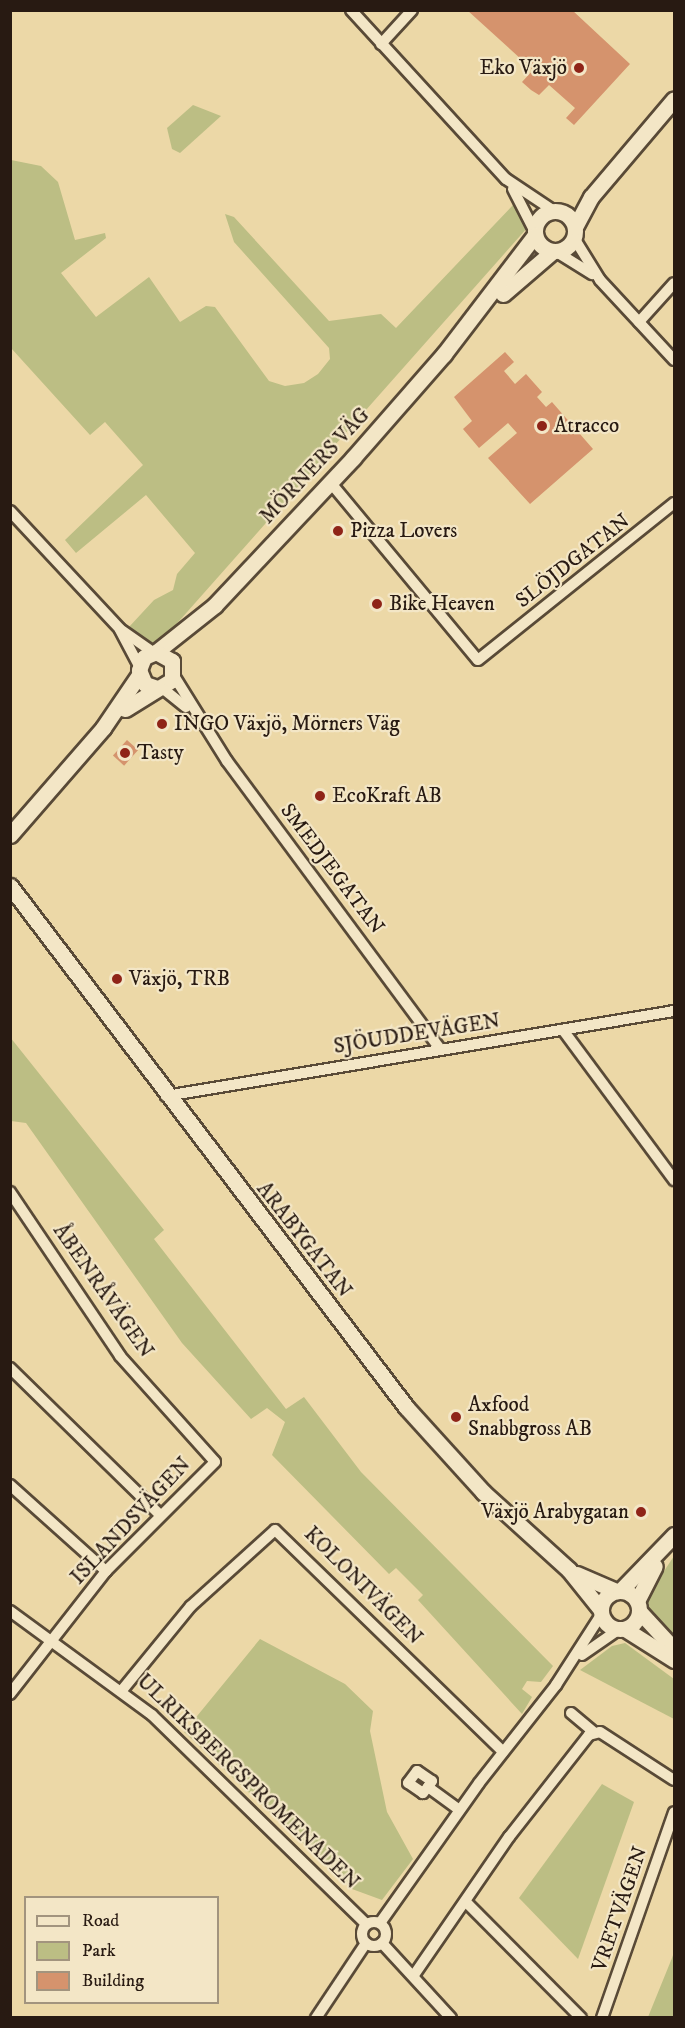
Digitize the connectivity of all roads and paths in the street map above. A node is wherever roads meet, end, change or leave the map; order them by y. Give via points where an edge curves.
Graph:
1 (351, 10) edge
2 (412, 10) edge
3 (381, 44) junction
4 (675, 99) edge
5 (645, 132) junction
6 (506, 179) junction
7 (556, 211) junction
8 (535, 233) junction
9 (574, 233) junction
10 (554, 251) junction
11 (600, 280) junction
12 (675, 283) edge
13 (639, 322) junction
14 (444, 354) junction
15 (675, 360) edge
16 (330, 482) junction
17 (675, 503) edge
18 (10, 511) edge
19 (215, 605) junction
20 (120, 629) junction
21 (155, 652) junction
22 (139, 670) junction
23 (174, 671) junction
24 (159, 688) junction
25 (193, 713) junction
26 (103, 728) junction
27 (63, 771) junction
28 (10, 822) edge
29 (10, 835) edge
30 (10, 886) edge
31 (10, 895) edge
32 (29, 915) junction
33 (675, 1011) edge
34 (563, 1030) junction
35 (440, 1049) junction
36 (166, 1096) junction
37 (675, 1180) edge
38 (10, 1192) edge
39 (10, 1368) edge
40 (215, 1462) joint
41 (10, 1485) edge
42 (160, 1515) junction
43 (675, 1535) edge
44 (663, 1550) junction
45 (570, 1570) junction
46 (106, 1571) junction
47 (618, 1591) junction
48 (638, 1606) junction
49 (10, 1611) edge
50 (601, 1612) junction
51 (622, 1629) junction
52 (53, 1640) junction
53 (675, 1648) edge
54 (675, 1660) edge
55 (571, 1665) junction
56 (123, 1689) junction
57 (10, 1694) edge
58 (571, 1713) dead end
59 (594, 1732) junction
60 (503, 1752) junction
61 (675, 1780) edge
62 (428, 1786) dead end
63 (460, 1810) junction
64 (675, 1812) edge
65 (466, 1902) junction
66 (380, 1923) junction
67 (366, 1924) junction
68 (366, 1943) junction
69 (382, 1943) junction
70 (414, 1975) junction
71 (316, 2018) edge
72 (452, 2018) edge
73 (581, 2018) edge
74 (602, 2018) edge

1 - 3 street
2 - 3 street
3 - 6 street
4 - 5 main road
5 - 7 main road
5 - 9 main road via 591,197
6 - 7 street
6 - 8 street via 529,212
7 - 8 main road, MÖRNERS VÄG via 541,216
7 - 9 main road
8 - 10 main road
8 - 14 main road, MÖRNERS VÄG
9 - 10 main road, MÖRNERS VÄG
9 - 11 street
10 - 11 street
10 - 14 main road, MÖRNERS VÄG
11 - 13 street
12 - 13 street
13 - 15 street
14 - 16 main road, MÖRNERS VÄG
16 - 17 street, SLÖJDGATAN via 478,660
16 - 19 main road, MÖRNERS VÄG
18 - 20 street
19 - 21 main road, MÖRNERS VÄG
19 - 23 main road, MÖRNERS VÄG
20 - 21 street
20 - 22 street
21 - 22 main road, MÖRNERS VÄG
21 - 23 main road
22 - 24 main road
22 - 26 main road
23 - 24 main road, MÖRNERS VÄG
23 - 25 street, SMEDJEGATAN
24 - 25 street, SMEDJEGATAN
24 - 26 main road
25 - 35 street, SMEDJEGATAN
26 - 27 main road
27 - 28 main road
27 - 29 main road
30 - 32 main road, ARABYGATAN
31 - 32 main road, ARABYGATAN
32 - 36 main road, ARABYGATAN
33 - 34 street, SJÖUDDEVÄGEN
34 - 35 street, SJÖUDDEVÄGEN
34 - 37 street
35 - 36 street, SJÖUDDEVÄGEN
36 - 45 main road, ARABYGATAN via 406,1407 483,1492
38 - 40 street, ÅBENRÅVÄGEN via 120,1356
39 - 42 street
40 - 42 street, ISLANDSVÄGEN
41 - 46 street
42 - 46 street, ISLANDSVÄGEN
43 - 44 main road
44 - 47 main road
44 - 48 main road
45 - 47 main road, ARABYGATAN
45 - 50 main road, ARABYGATAN
46 - 52 street, ISLANDSVÄGEN
47 - 48 main road, ARABYGATAN
47 - 50 main road
48 - 51 main road
48 - 53 main road
49 - 52 street, ULRIKSBERGSPROMENADEN
50 - 51 main road, ARABYGATAN
50 - 55 street
51 - 54 main road
51 - 55 street
52 - 56 street, ULRIKSBERGSPROMENADEN
52 - 57 street, ISLANDSVÄGEN
55 - 60 street
56 - 60 street, KOLONIVÄGEN via 191,1606 275,1530
56 - 67 street, ULRIKSBERGSPROMENADEN
58 - 59 street
59 - 61 street
59 - 65 street via 528,1812
60 - 63 street
62 - 63 street
63 - 66 street
64 - 74 street, VRETVÄGEN
65 - 70 street
65 - 73 street
66 - 67 street
66 - 69 street via 386,1933
67 - 68 street via 361,1934
68 - 69 street
68 - 71 street
69 - 70 street
70 - 72 street

